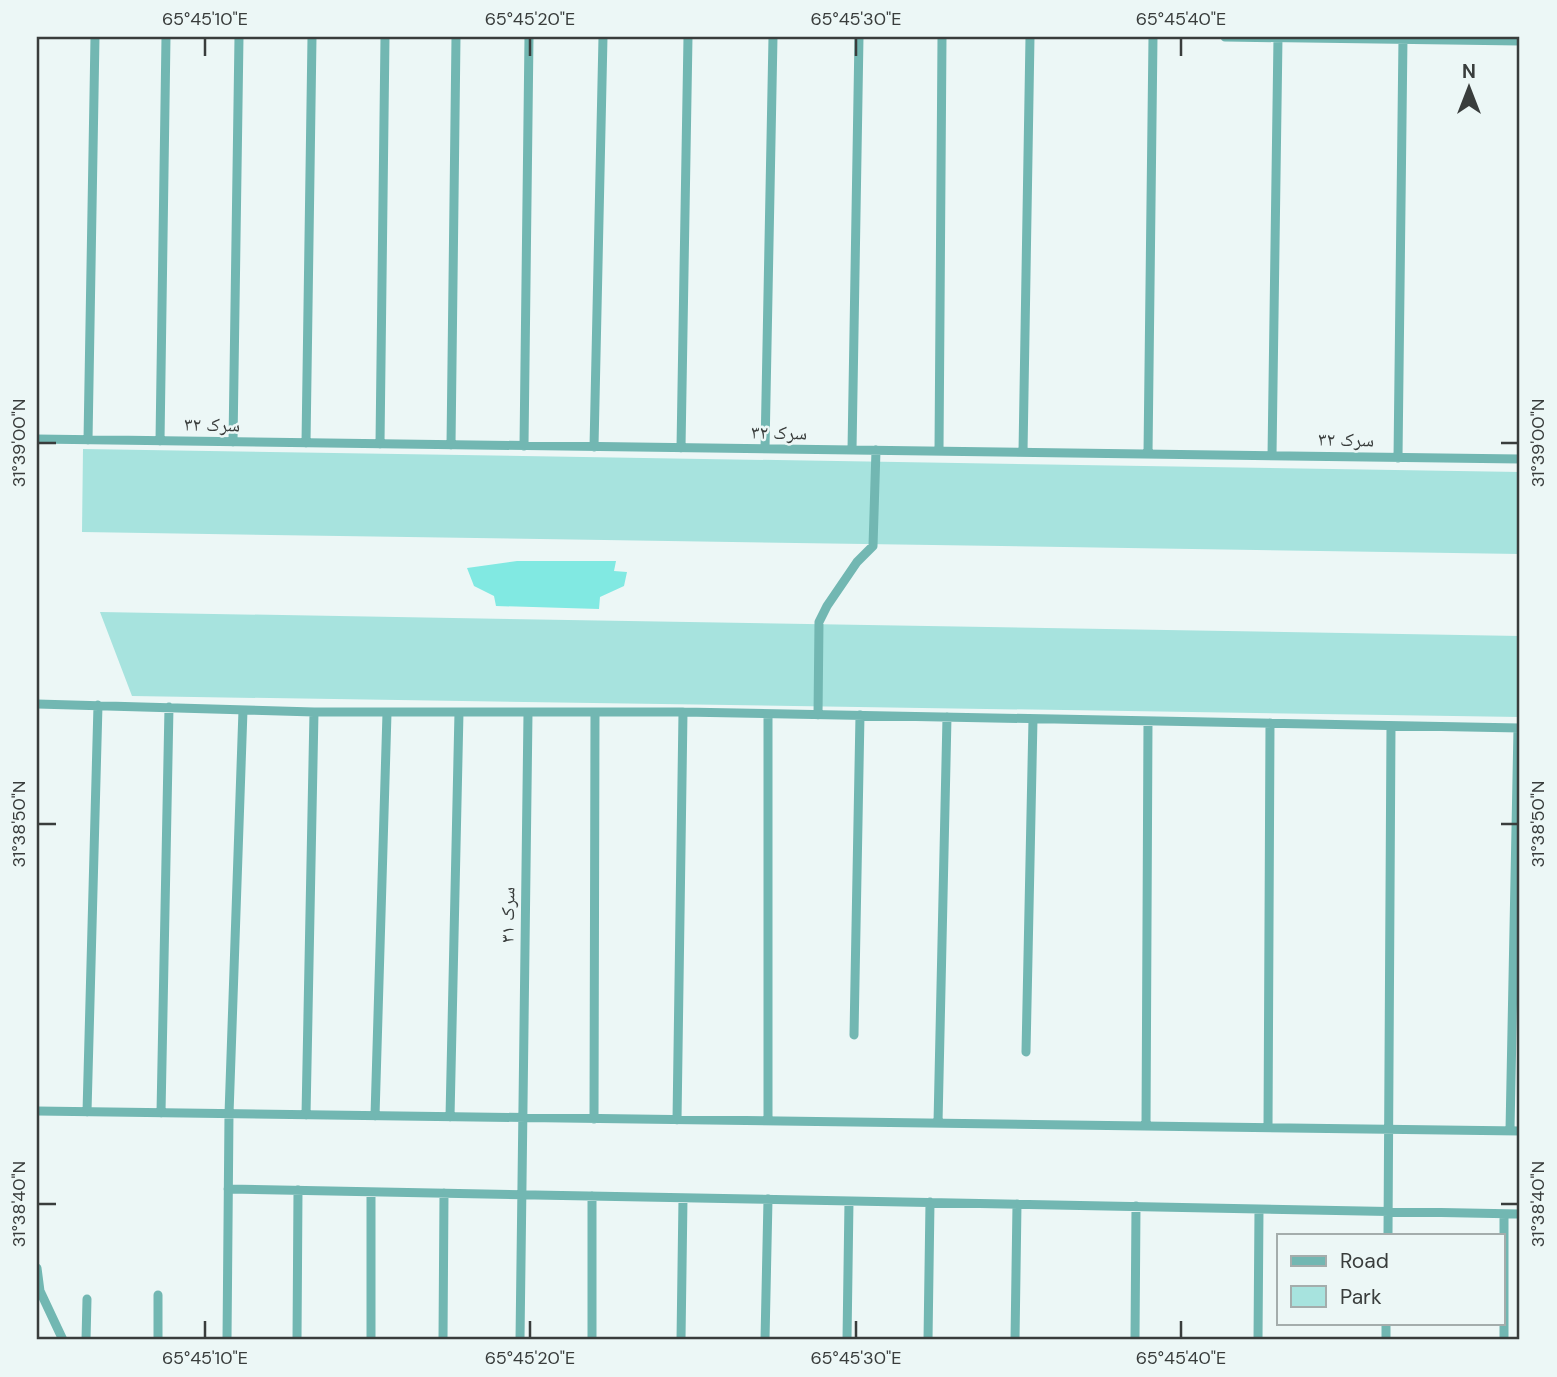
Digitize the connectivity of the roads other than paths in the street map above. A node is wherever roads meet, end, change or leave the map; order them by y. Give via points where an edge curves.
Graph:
1 (95, 37) edge
2 (166, 37) edge
3 (239, 37) edge
4 (312, 37) edge
5 (385, 37) edge
6 (456, 37) edge
7 (529, 37) edge
8 (603, 37) edge
9 (688, 37) edge
10 (773, 37) edge
11 (859, 37) edge
12 (942, 37) edge
13 (1030, 37) edge
14 (1153, 37) edge
15 (1225, 37) edge
16 (1278, 37) edge
17 (1403, 38) edge
18 (1520, 41) edge
19 (37, 439) edge
20 (88, 440) junction
21 (160, 441) junction
22 (233, 442) junction
23 (306, 443) junction
24 (380, 444) junction
25 (452, 445) junction
26 (524, 446) junction
27 (594, 447) junction
28 (681, 448) junction
29 (765, 449) junction
30 (852, 450) junction
31 (876, 450) junction
32 (939, 451) junction
33 (1023, 453) junction
34 (1148, 454) junction
35 (1272, 456) junction
36 (1398, 458) junction
37 (1520, 459) edge
38 (37, 704) edge
39 (98, 705) junction
40 (169, 708) junction
41 (243, 710) junction
42 (314, 712) junction
43 (459, 712) junction
44 (595, 712) junction
45 (683, 712) junction
46 (387, 713) junction
47 (528, 713) junction
48 (768, 714) junction
49 (818, 715) junction
50 (860, 715) junction
51 (947, 717) junction
52 (1032, 719) junction
53 (1148, 721) junction
54 (1270, 723) junction
55 (1391, 726) junction
56 (1519, 728) edge
57 (855, 1035) dead end
58 (1026, 1052) dead end
59 (37, 1111) edge
60 (87, 1112) junction
61 (160, 1113) junction
62 (229, 1114) junction
63 (306, 1115) junction
64 (375, 1116) junction
65 (450, 1117) junction
66 (522, 1118) junction
67 (594, 1119) junction
68 (677, 1120) junction
69 (768, 1121) junction
70 (938, 1123) junction
71 (1146, 1126) junction
72 (1268, 1127) junction
73 (1389, 1129) junction
74 (1515, 1130) edge
75 (228, 1189) junction
76 (298, 1190) junction
77 (371, 1192) junction
78 (444, 1193) junction
79 (520, 1195) junction
80 (592, 1196) junction
81 (682, 1198) junction
82 (768, 1199) junction
83 (849, 1201) junction
84 (930, 1202) junction
85 (1017, 1204) junction
86 (1136, 1206) junction
87 (1259, 1209) junction
88 (1389, 1212) junction
89 (1504, 1213) junction
90 (1520, 1214) edge
91 (1388, 1234) edge
92 (37, 1268) edge
93 (158, 1295) dead end
94 (87, 1298) dead end
95 (63, 1340) edge
96 (86, 1340) edge
97 (158, 1340) edge
98 (227, 1340) edge
99 (297, 1340) edge
100 (371, 1340) edge
101 (443, 1340) edge
102 (520, 1340) edge
103 (592, 1340) edge
104 (681, 1340) edge
105 (765, 1340) edge
106 (847, 1340) edge
107 (928, 1340) edge
108 (1015, 1340) edge
109 (1135, 1340) edge
110 (1258, 1340) edge
111 (1504, 1340) edge

1 - 20 street
2 - 21 street
3 - 22 street
4 - 23 street
5 - 24 street
6 - 25 street
7 - 26 street
8 - 27 street
9 - 28 street
10 - 29 street
11 - 30 street
12 - 32 street
13 - 33 street
14 - 34 street
15 - 16 street
16 - 17 street
16 - 35 street
17 - 18 street
17 - 36 street
19 - 20 street, سرک ۳۲
20 - 21 street, سرک ۳۲
21 - 22 street, سرک ۳۲
22 - 23 street, سرک ۳۲
23 - 24 street, سرک ۳۲
24 - 25 street, سرک ۳۲
25 - 26 street, سرک ۳۲
26 - 27 street, سرک ۳۲
27 - 28 street, سرک ۳۲
28 - 29 street, سرک ۳۲
29 - 30 street, سرک ۳۲
30 - 31 street, سرک ۳۲
31 - 32 street, سرک ۳۲
31 - 49 street via 873,546 857,562 819,622
32 - 33 street, سرک ۳۲
33 - 34 street, سرک ۳۲
34 - 35 street, سرک ۳۲
35 - 36 street, سرک ۳۲
36 - 37 street, سرک ۳۲
38 - 39 street
39 - 40 street
39 - 60 street
40 - 41 street
40 - 61 street
41 - 42 street
41 - 62 street
42 - 46 street
42 - 63 street
43 - 46 street
43 - 47 street
43 - 65 street
44 - 45 street
44 - 47 street
44 - 67 street
45 - 48 street
45 - 68 street
46 - 64 street
47 - 66 street, سرک ۳۱
48 - 49 street
48 - 69 street
49 - 50 street
50 - 51 street
50 - 57 street
51 - 52 street
51 - 70 street
52 - 53 street
52 - 58 street
53 - 54 street
53 - 71 street
54 - 55 street
54 - 72 street
55 - 56 street
55 - 73 street
56 - 74 street
59 - 60 street
60 - 61 street
61 - 62 street
62 - 63 street
62 - 75 street
63 - 64 street
64 - 65 street
65 - 66 street
66 - 67 street
66 - 79 street, سرک ۳۱
67 - 68 street
68 - 69 street
69 - 70 street
70 - 71 street
71 - 72 street
72 - 73 street
73 - 74 street
73 - 88 street
75 - 76 street
75 - 98 street
76 - 77 street
76 - 99 street
77 - 78 street
77 - 100 street
78 - 79 street
78 - 101 street
79 - 80 street
79 - 102 street, سرک ۳۱
80 - 81 street
80 - 103 street
81 - 82 street
81 - 104 street
82 - 83 street
82 - 105 street
83 - 84 street
83 - 106 street
84 - 85 street
84 - 107 street
85 - 86 street
85 - 108 street
86 - 87 street
86 - 109 street
87 - 88 street
87 - 110 street
88 - 89 street
88 - 91 street
89 - 90 street
89 - 111 street
92 - 95 street via 40,1291
93 - 97 street
94 - 96 street

